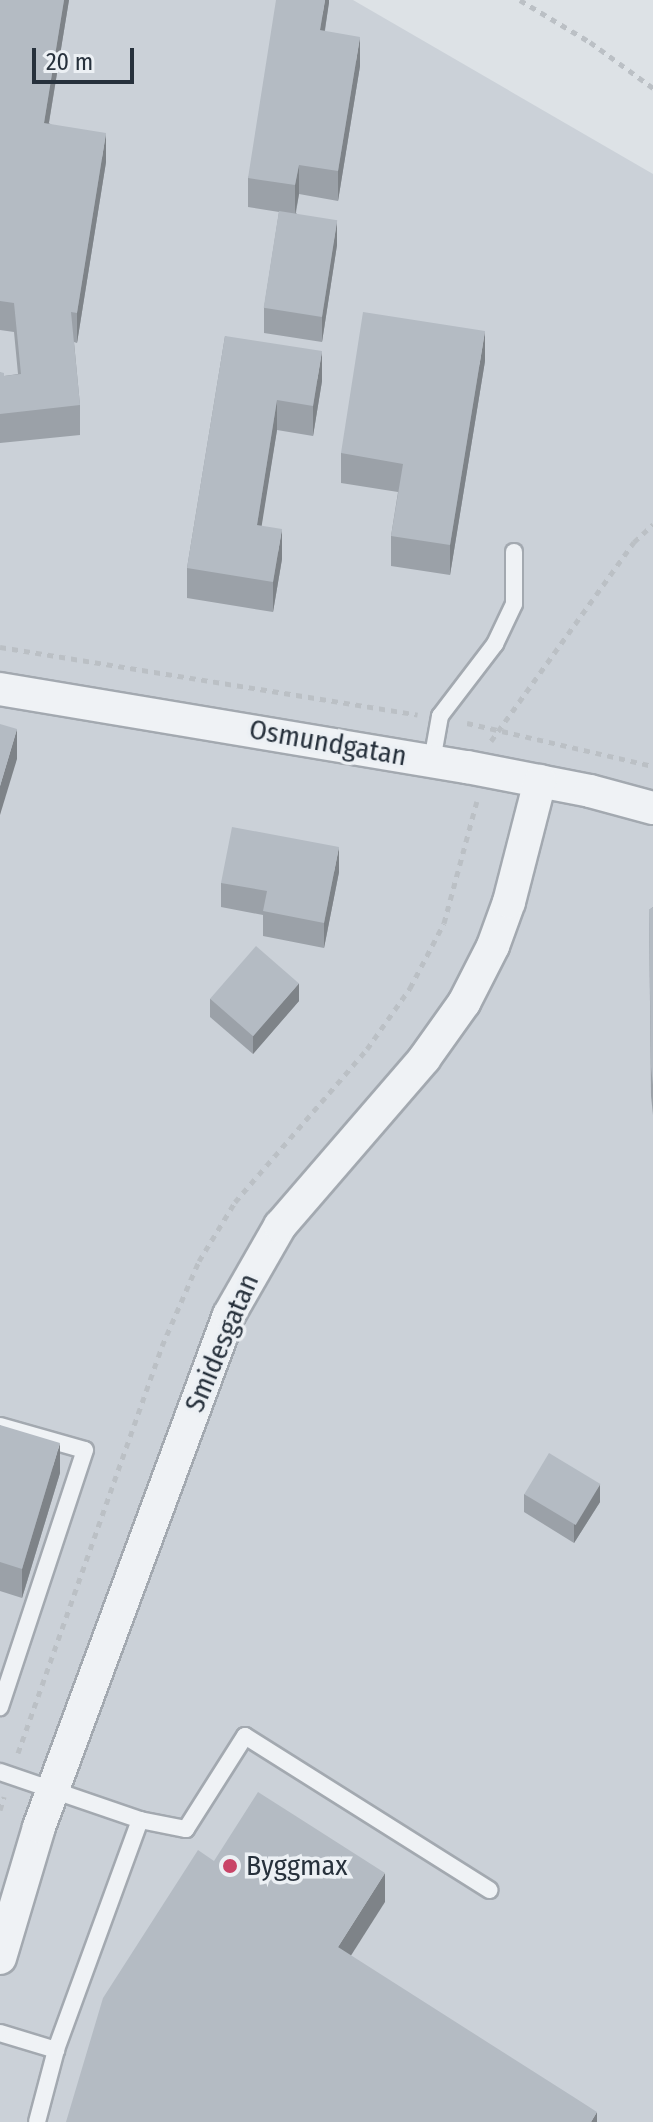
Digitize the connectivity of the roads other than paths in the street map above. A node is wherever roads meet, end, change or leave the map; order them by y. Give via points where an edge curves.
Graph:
1 (514, 552) dead end
2 (0, 689) edge
3 (432, 761) junction
4 (540, 781) junction
5 (653, 808) edge
6 (0, 1426) edge
7 (0, 1707) edge
8 (0, 1772) edge
9 (52, 1792) junction
10 (140, 1820) junction
11 (490, 1890) dead end
12 (0, 1958) edge
13 (0, 2033) edge
14 (56, 2050) junction
15 (37, 2122) edge

1 - 3 lane via 514,604 495,644 439,718
2 - 3 street, Osmundgatan
3 - 4 street, Osmundgatan
4 - 5 street, Osmundgatan
4 - 9 street, Smidesgatan via 509,902 464,1003 424,1059 280,1226 229,1315
6 - 7 lane via 85,1450
8 - 9 lane
9 - 10 lane
9 - 12 street, Smidesgatan
10 - 11 lane via 186,1829 245,1736
10 - 14 lane
13 - 14 lane
14 - 15 lane

